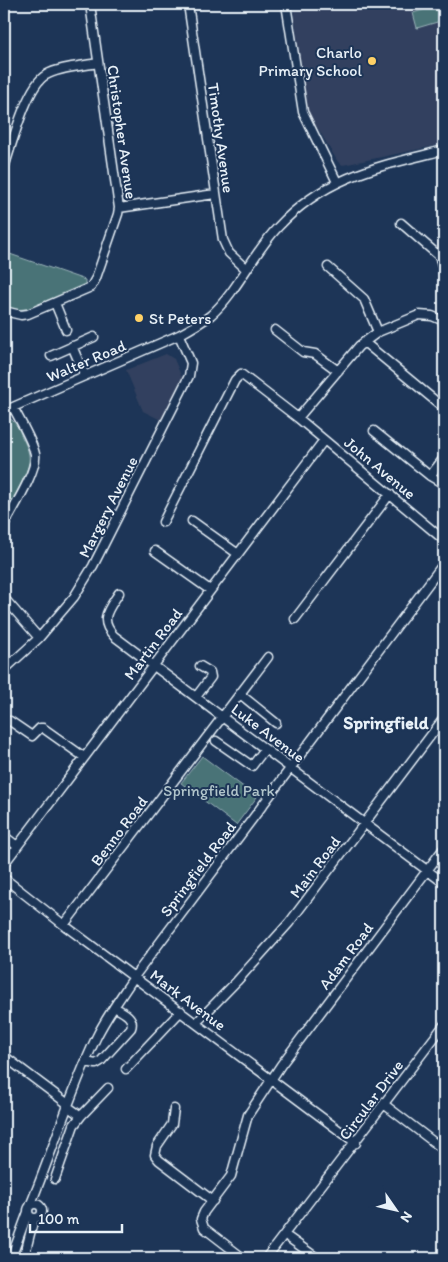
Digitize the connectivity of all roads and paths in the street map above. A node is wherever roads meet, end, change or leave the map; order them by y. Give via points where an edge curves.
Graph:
1 (90, 4) edge
2 (188, 4) edge
3 (286, 4) edge
4 (98, 63) junction
5 (444, 150) edge
6 (4, 168) edge
7 (337, 182) junction
8 (215, 194) junction
9 (119, 208) junction
10 (400, 223) dead end
11 (328, 268) dead end
12 (246, 269) junction
13 (444, 272) edge
14 (54, 303) junction
15 (4, 311) edge
16 (444, 319) edge
17 (66, 330) dead end
18 (276, 330) dead end
19 (378, 332) junction
20 (179, 336) junction
21 (94, 337) dead end
22 (364, 342) junction
23 (72, 346) junction
24 (51, 356) dead end
25 (338, 371) junction
26 (85, 376) junction
27 (13, 407) junction
28 (444, 408) edge
29 (4, 411) edge
30 (298, 418) junction
31 (374, 431) dead end
32 (324, 440) junction
33 (444, 458) edge
34 (430, 476) junction
35 (444, 484) edge
36 (390, 494) junction
37 (192, 521) dead end
38 (163, 522) dead end
39 (4, 526) edge
40 (444, 540) edge
41 (155, 551) dead end
42 (238, 554) junction
43 (444, 563) edge
44 (210, 590) junction
45 (119, 593) dead end
46 (4, 598) edge
47 (294, 619) dead end
48 (39, 638) junction
49 (268, 657) dead end
50 (154, 665) junction
51 (200, 666) dead end
52 (4, 670) edge
53 (240, 694) junction
54 (196, 697) junction
55 (223, 716) junction
56 (444, 718) edge
57 (10, 720) dead end
58 (276, 723) dead end
59 (216, 741) dead end
60 (265, 749) junction
61 (84, 757) junction
62 (291, 768) junction
63 (365, 824) junction
64 (4, 836) edge
65 (18, 846) junction
66 (444, 848) edge
67 (4, 864) edge
68 (427, 870) junction
69 (4, 878) edge
70 (444, 883) edge
71 (64, 925) junction
72 (134, 977) junction
73 (114, 1007) junction
74 (181, 1011) junction
75 (196, 1023) junction
76 (444, 1025) edge
77 (4, 1056) edge
78 (86, 1062) junction
79 (126, 1069) dead end
80 (271, 1081) junction
81 (108, 1088) dead end
82 (384, 1104) junction
83 (67, 1105) junction
84 (174, 1109) dead end
85 (81, 1116) junction
86 (356, 1143) junction
87 (444, 1150) edge
88 (48, 1164) junction
89 (55, 1179) dead end
90 (319, 1190) junction
91 (213, 1201) junction
92 (39, 1205) junction
93 (29, 1209) junction
94 (34, 1218) junction
95 (288, 1238) junction
96 (11, 1258) edge
97 (24, 1258) edge
98 (243, 1258) edge
99 (266, 1258) edge
100 (273, 1258) edge
101 (317, 1258) edge

1 - 4 street, Christopher Avenue
2 - 8 street, Timothy Avenue
3 - 7 street via 303,112
4 - 6 street via 52,72 38,81 28,98
4 - 9 street, Christopher Avenue
5 - 7 street, Walter Road
7 - 12 street, Walter Road via 291,214
8 - 9 street
8 - 12 street, Timothy Avenue via 225,248
9 - 14 street, Christopher Avenue via 94,283
10 - 13 street via 439,256
11 - 19 street via 364,299
12 - 20 street, Walter Road via 211,314
14 - 15 street, Christopher Avenue via 28,314
14 - 17 street
16 - 19 street via 420,315
18 - 25 street via 303,352 316,354
19 - 22 street
20 - 26 street, Walter Road
20 - 48 street, Margery Avenue via 191,363 189,376 93,566 74,597
21 - 23 street
22 - 25 street
22 - 28 street
23 - 24 street
23 - 26 street
25 - 30 street
26 - 27 street, Walter Road
27 - 29 street, Walter Road
27 - 39 street via 34,450 35,460
30 - 32 street, John Avenue
30 - 38 street, John Avenue via 245,376 239,375
31 - 34 street
32 - 36 street, John Avenue
32 - 42 street, Martin Road
33 - 34 street
34 - 35 street
36 - 40 street, John Avenue
36 - 47 street
37 - 42 street
41 - 44 street
42 - 44 street, Martin Road
43 - 62 street, Springfield Road
44 - 50 street, Martin Road
45 - 50 street, Luke Avenue via 107,612 106,625 114,636
46 - 48 street
48 - 52 street, Margery Avenue
49 - 53 street, Benno Road
50 - 54 street, Luke Avenue
50 - 61 street, Martin Road
51 - 54 street via 210,672 211,677
53 - 55 street, Benno Road
53 - 58 street
54 - 55 street, Luke Avenue
55 - 60 street, Luke Avenue
55 - 71 street, Benno Road
56 - 63 street, Main Road
57 - 61 street via 32,736 43,728
59 - 60 street via 252,766
60 - 62 street, Luke Avenue
61 - 65 street, Martin Road
62 - 63 street, Luke Avenue
62 - 72 street, Springfield Road
63 - 68 street, Luke Avenue
63 - 75 street, Main Road via 274,941
64 - 65 street
65 - 67 street, Martin Road
66 - 68 street, Adam Road
68 - 70 street, Luke Avenue
68 - 80 street, Adam Road
69 - 71 street, Mark Avenue
71 - 72 street, Mark Avenue
72 - 73 street, Springfield Road
72 - 74 street, Mark Avenue
73 - 78 street, Springfield Road
73 - 78 street via 130,1018 131,1028 101,1061 96,1064
74 - 75 street, Mark Avenue
74 - 79 street
75 - 80 street, Mark Avenue
76 - 82 street, Circular Drive
77 - 83 street
78 - 83 street, Springfield Road
80 - 86 street, Mark Avenue
80 - 91 street, Adam Road via 248,1115 233,1172
81 - 85 street
82 - 86 street, Circular Drive
82 - 87 street
83 - 85 street
83 - 88 street, Springfield Road
84 - 91 street via 172,1124 157,1146 155,1155
85 - 89 street via 74,1125
86 - 90 street, Circular Drive
88 - 92 street, Springfield Road
88 - 93 street, Springfield Road
90 - 95 street, Circular Drive via 318,1197
90 - 99 street, Circular Drive
91 - 98 street, Adam Road via 202,1216 202,1226
92 - 93 street via 34,1204
92 - 94 street via 41,1214
93 - 94 street via 30,1216
93 - 96 street, Springfield Road
94 - 97 street
95 - 100 street, Circular Drive
95 - 101 street

